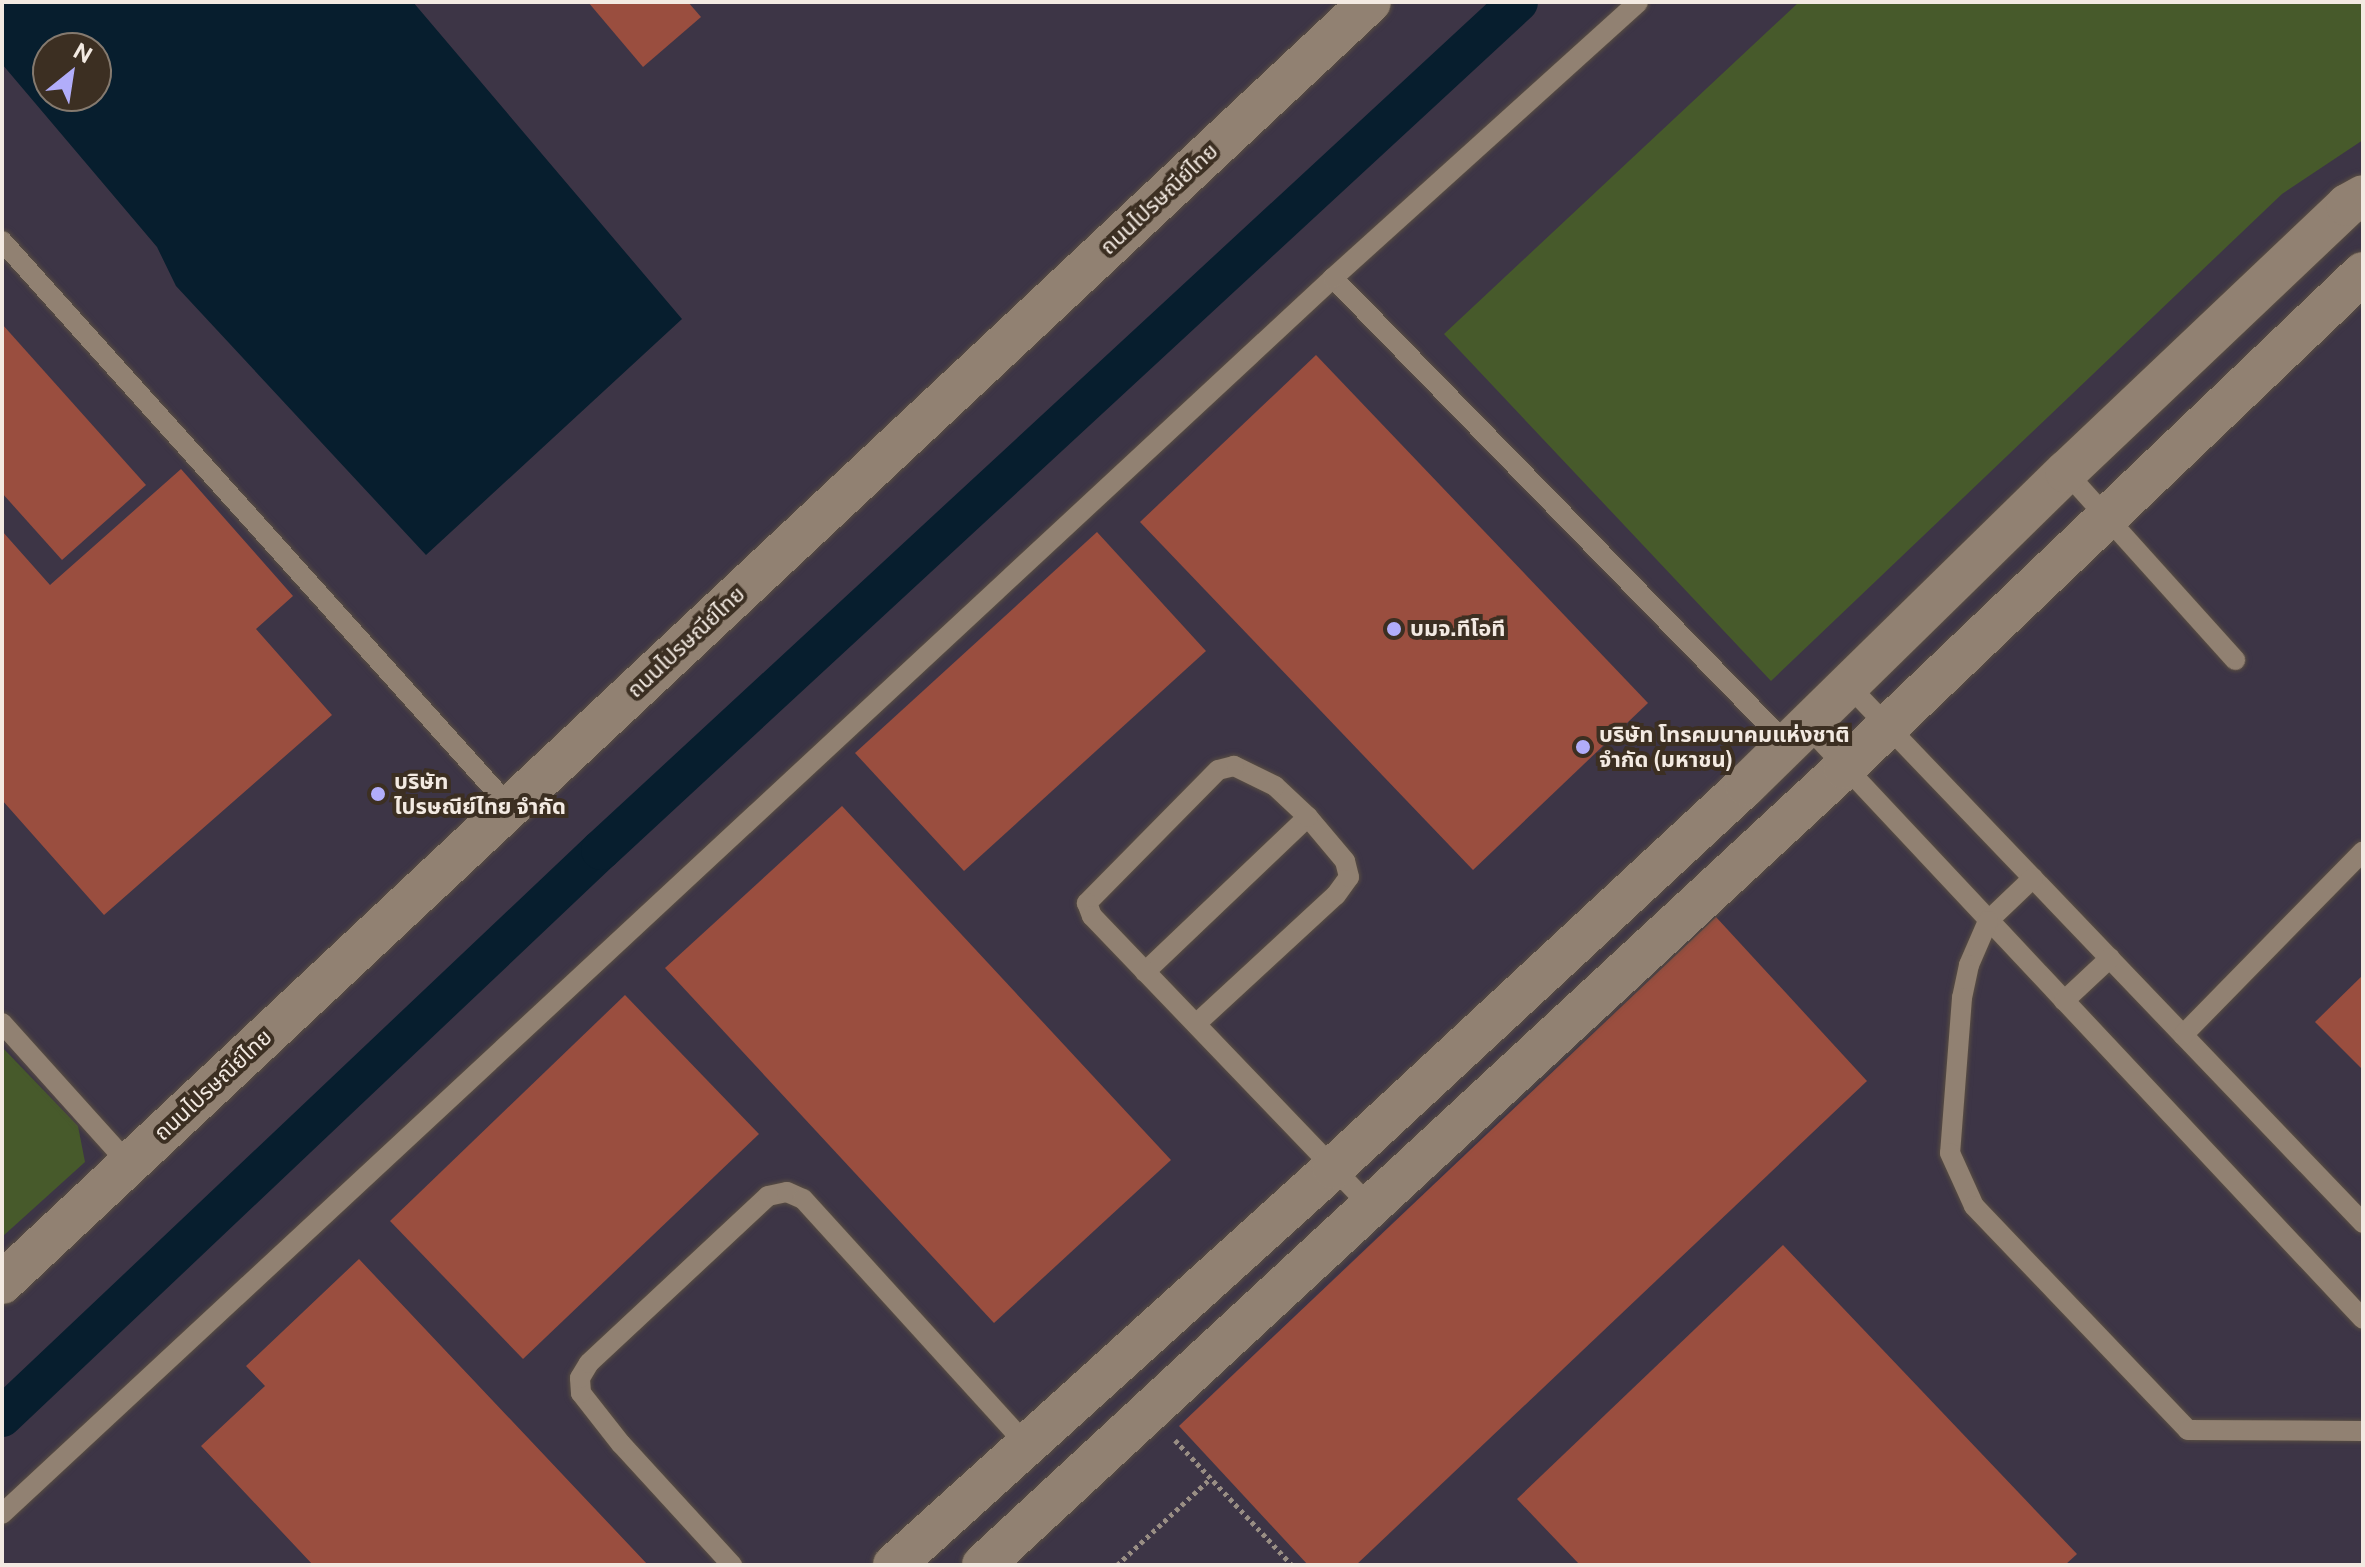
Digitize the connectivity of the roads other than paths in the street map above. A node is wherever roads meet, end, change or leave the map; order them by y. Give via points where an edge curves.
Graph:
1 (1370, 2) edge
2 (1638, 2) edge
3 (2358, 209) edge
4 (2, 241) edge
5 (2363, 273) edge
6 (1333, 278) junction
7 (2066, 472) junction
8 (2107, 517) junction
9 (2235, 660) dead end
10 (1848, 685) junction
11 (1888, 725) junction
12 (1796, 734) junction
13 (1844, 768) junction
14 (510, 807) junction
15 (1308, 817) junction
16 (2363, 851) edge
17 (2033, 878) junction
18 (1988, 921) junction
19 (2110, 958) junction
20 (1145, 972) junction
21 (2064, 1001) junction
22 (2, 1023) edge
23 (1196, 1024) junction
24 (2183, 1035) junction
25 (129, 1164) junction
26 (1333, 1168) junction
27 (1372, 1208) junction
28 (2363, 1223) edge
29 (2, 1283) edge
30 (2363, 1319) edge
31 (2363, 1431) edge
32 (1027, 1445) junction
33 (2, 1514) edge
34 (732, 1565) edge
35 (894, 1565) edge
36 (983, 1565) edge

1 - 14 street, ถนนไปรษณีย์ไทย
2 - 6 lane
3 - 7 street
4 - 14 lane
5 - 8 street
6 - 12 lane
6 - 33 lane
7 - 8 lane
7 - 10 street
8 - 9 lane
8 - 11 street
10 - 11 lane
10 - 12 street
11 - 13 street
11 - 17 lane
12 - 13 lane
12 - 26 street
13 - 18 lane
13 - 27 street
14 - 25 street, ถนนไปรษณีย์ไทย
15 - 20 lane
15 - 20 lane via 1250,771 1234,766 1218,770 1087,903 1092,916
15 - 23 lane via 1345,861 1349,877
16 - 24 lane
17 - 18 lane
17 - 19 lane
18 - 21 lane
18 - 31 lane via 1962,998 1950,1153 1974,1206 2188,1430
19 - 21 lane
19 - 24 lane
20 - 23 lane
21 - 30 lane
22 - 25 lane
23 - 26 lane
24 - 28 lane
25 - 29 street, ถนนไปรษณีย์ไทย
26 - 27 lane
26 - 32 street
27 - 36 street
32 - 34 lane via 803,1199 787,1192 768,1196 589,1363 580,1378 581,1393 621,1444
32 - 35 street

